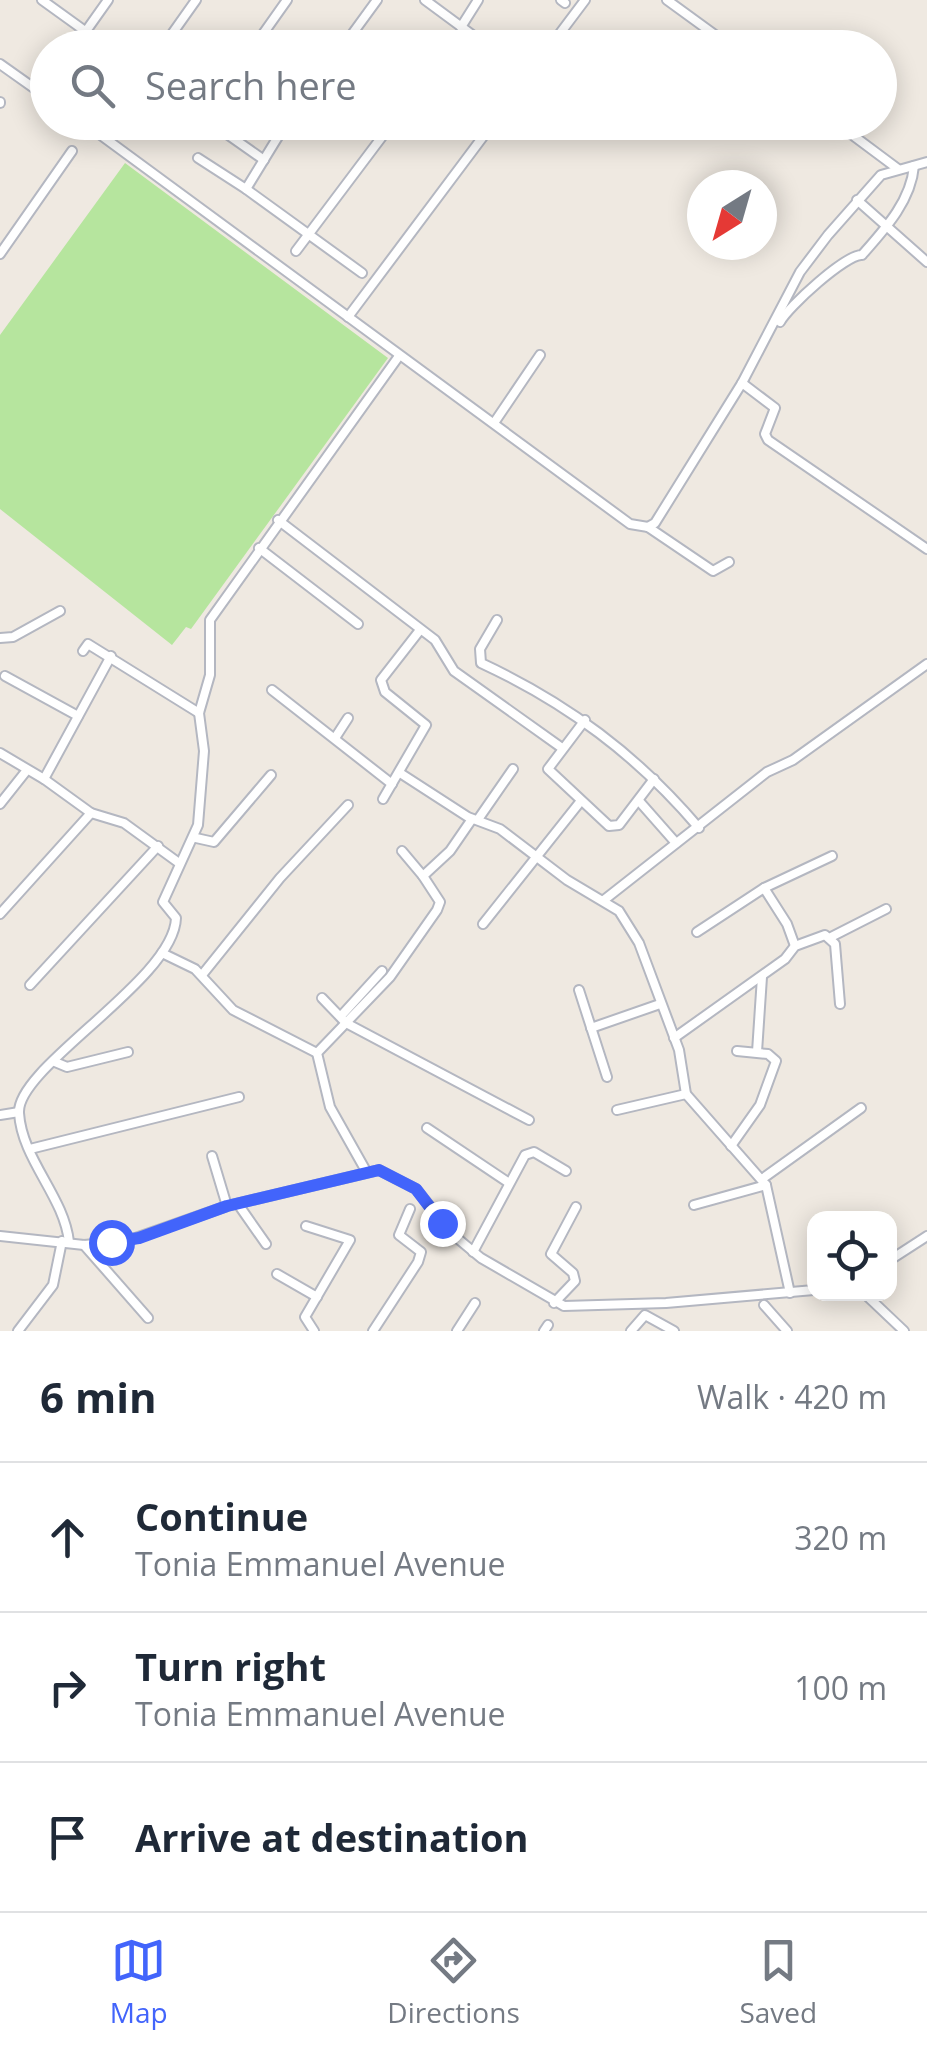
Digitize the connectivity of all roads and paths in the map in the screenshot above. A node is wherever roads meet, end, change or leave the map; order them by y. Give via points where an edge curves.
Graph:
1 (42, 0) edge
2 (108, 0) edge
3 (196, 0) edge
4 (287, 0) edge
5 (378, 0) edge
6 (424, 0) edge
7 (478, 0) edge
8 (585, 0) edge
9 (667, 0) edge
10 (461, 27) junction
11 (83, 30) edge
12 (87, 30) edge
13 (175, 30) edge
14 (266, 30) edge
15 (356, 30) edge
16 (465, 30) edge
17 (563, 30) edge
18 (708, 30) edge
19 (0, 64) edge
20 (30, 86) edge
21 (108, 140) edge
22 (236, 140) edge
23 (276, 140) edge
24 (379, 140) edge
25 (481, 140) edge
26 (859, 140) edge
27 (72, 151) dead end
28 (198, 158) dead end
29 (264, 160) junction
30 (927, 162) edge
31 (914, 166) junction
32 (898, 169) junction
33 (246, 189) junction
34 (857, 200) junction
35 (887, 227) junction
36 (308, 235) junction
37 (296, 251) dead end
38 (0, 254) edge
39 (927, 262) edge
40 (362, 273) dead end
41 (348, 318) junction
42 (762, 347) junction
43 (398, 356) junction
44 (540, 356) dead end
45 (742, 383) junction
46 (494, 423) junction
47 (278, 520) junction
48 (648, 527) junction
49 (259, 548) junction
50 (927, 549) edge
51 (729, 562) dead end
52 (60, 611) dead end
53 (497, 620) dead end
54 (358, 624) dead end
55 (420, 630) junction
56 (0, 638) edge
57 (83, 651) dead end
58 (111, 656) junction
59 (927, 664) edge
60 (5, 676) dead end
61 (272, 690) dead end
62 (199, 713) junction
63 (78, 716) junction
64 (348, 718) dead end
65 (585, 720) junction
66 (335, 738) junction
67 (562, 748) junction
68 (0, 753) edge
69 (27, 770) junction
70 (513, 770) dead end
71 (400, 773) junction
72 (270, 775) dead end
73 (44, 779) junction
74 (654, 779) junction
75 (392, 784) junction
76 (382, 799) dead end
77 (639, 801) junction
78 (580, 802) junction
79 (0, 804) edge
80 (348, 805) dead end
81 (90, 813) junction
82 (475, 818) junction
83 (699, 828) junction
84 (196, 838) junction
85 (676, 843) junction
86 (158, 846) junction
87 (402, 851) dead end
88 (536, 856) junction
89 (832, 856) dead end
90 (179, 863) junction
91 (423, 876) junction
92 (764, 888) junction
93 (604, 900) junction
94 (886, 909) dead end
95 (0, 914) edge
96 (483, 924) dead end
97 (697, 932) dead end
98 (831, 937) junction
99 (795, 946) junction
100 (162, 952) junction
101 (382, 971) dead end
102 (202, 975) junction
103 (762, 976) junction
104 (30, 985) dead end
105 (579, 990) dead end
106 (322, 998) dead end
107 (660, 1004) junction
108 (840, 1004) dead end
109 (344, 1020) junction
110 (591, 1028) junction
111 (674, 1038) junction
112 (738, 1051) dead end
113 (128, 1052) dead end
114 (758, 1052) junction
115 (316, 1054) junction
116 (55, 1062) junction
117 (606, 1077) dead end
118 (686, 1094) junction
119 (240, 1097) dead end
120 (860, 1108) dead end
121 (618, 1110) dead end
122 (19, 1112) junction
123 (0, 1115) edge
124 (528, 1120) dead end
125 (427, 1128) dead end
126 (731, 1146) junction
127 (30, 1149) junction
128 (212, 1156) dead end
129 (366, 1171) junction
130 (566, 1171) dead end
131 (764, 1182) junction
132 (510, 1183) junction
133 (238, 1204) junction
134 (694, 1205) dead end
135 (227, 1206) junction
136 (576, 1207) dead end
137 (410, 1209) dead end
138 (306, 1226) dead end
139 (0, 1236) edge
140 (927, 1236) edge
141 (66, 1241) junction
142 (266, 1244) dead end
143 (84, 1245) junction
144 (473, 1252) junction
145 (897, 1255) edge
146 (277, 1274) dead end
147 (807, 1291) edge
148 (790, 1293) junction
149 (318, 1296) junction
150 (872, 1301) edge
151 (474, 1303) dead end
152 (554, 1303) junction
153 (764, 1305) dead end
154 (148, 1318) dead end
155 (18, 1331) edge
156 (314, 1331) edge
157 (373, 1331) edge
158 (457, 1331) edge
159 (631, 1331) edge
160 (674, 1331) edge
161 (787, 1331) edge
162 (904, 1331) edge

1 - 11 street
2 - 12 street
3 - 13 street
4 - 14 street
5 - 15 street
6 - 10 street
7 - 10 street
8 - 17 street
9 - 18 street
10 - 16 street
19 - 20 street
21 - 41 street
22 - 29 street
23 - 29 street
24 - 36 street
25 - 41 street
26 - 32 street
27 - 38 street
28 - 33 street
29 - 33 street
30 - 31 street
31 - 32 street
31 - 35 street via 912,186
32 - 34 street
33 - 36 street
34 - 35 street
34 - 42 street via 800,272
35 - 39 street
35 - 42 street via 862,255 844,260 786,312
36 - 37 street
36 - 40 street
41 - 43 street
42 - 45 street
43 - 46 street
43 - 47 street
44 - 46 street
45 - 48 street
45 - 50 street via 775,408 768,440
46 - 48 street via 630,524
47 - 49 street
47 - 55 street
48 - 51 street via 713,571
49 - 54 street
49 - 62 street via 210,620 210,675
52 - 56 street
53 - 65 street via 480,649 481,662
55 - 67 street via 439,644 454,670
55 - 71 street via 382,680 385,692 426,725
57 - 58 street via 92,644
58 - 62 street
58 - 63 street
59 - 83 street via 767,772
60 - 63 street
61 - 66 street
62 - 84 street via 204,751
63 - 73 street
64 - 66 street
65 - 67 street
65 - 74 street
66 - 75 street
67 - 78 street via 549,775
68 - 69 street
69 - 73 street
69 - 79 street
70 - 82 street
71 - 75 street
71 - 82 street
72 - 84 street via 214,842
73 - 81 street
74 - 77 street
74 - 83 street
75 - 76 street
77 - 78 street via 613,828
77 - 85 street
78 - 88 street
80 - 102 street
81 - 86 street via 124,823
81 - 95 street
82 - 88 street
82 - 91 street
83 - 85 street
84 - 90 street
85 - 93 street
86 - 90 street
86 - 104 street
87 - 91 street
88 - 93 street
88 - 96 street
89 - 92 street
90 - 100 street via 163,902 177,923
91 - 109 street via 440,906 390,977
92 - 97 street
92 - 99 street
93 - 107 street via 634,934
94 - 98 street
98 - 99 street
98 - 108 street
99 - 103 street
100 - 102 street
100 - 116 street
101 - 109 street
102 - 115 street via 227,1006
103 - 111 street
103 - 114 street
105 - 110 street
106 - 109 street
107 - 110 street
107 - 111 street
109 - 115 street
109 - 124 street
110 - 117 street
111 - 118 street
112 - 114 street
113 - 116 street via 66,1067
114 - 126 street via 776,1061 760,1106
115 - 129 street via 330,1107
116 - 122 street via 34,1081
118 - 121 street
118 - 126 street
119 - 127 street
120 - 131 street
122 - 123 street
122 - 127 street
125 - 132 street
126 - 131 street
127 - 141 street
128 - 135 street
129 - 133 street
129 - 144 street via 388,1172 416,1189
130 - 132 street via 530,1152
131 - 134 street
131 - 148 street
132 - 144 street
133 - 135 street
133 - 142 street
135 - 143 street via 139,1238
136 - 152 street via 551,1254 575,1281
137 - 157 street via 398,1235 421,1252 418,1262
138 - 149 street via 350,1240
139 - 141 street
140 - 145 street
141 - 143 street
141 - 155 street via 53,1285
143 - 154 street
144 - 152 street
146 - 149 street
147 - 148 street
148 - 152 street via 588,1308
149 - 156 street via 305,1316
150 - 162 street
151 - 158 street
153 - 161 street
159 - 160 street via 650,1316

